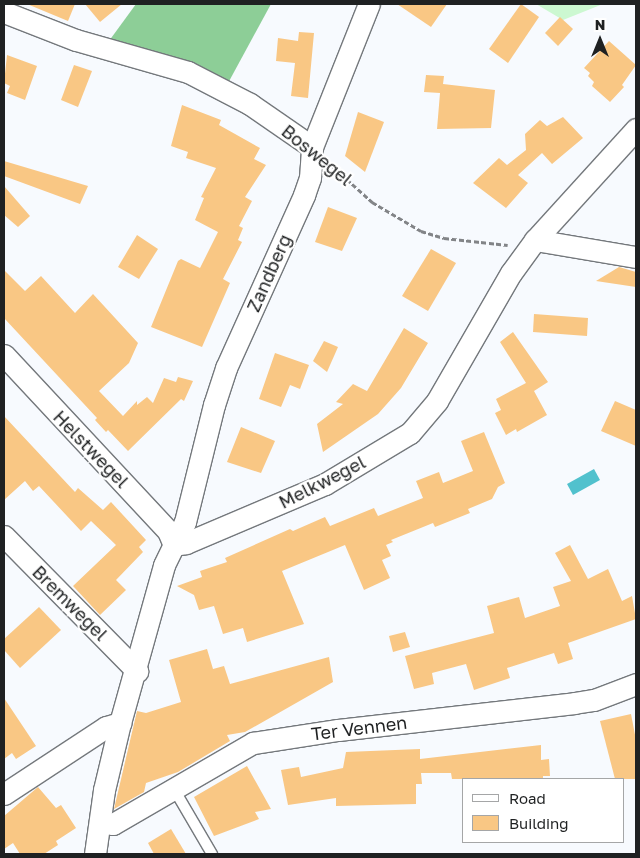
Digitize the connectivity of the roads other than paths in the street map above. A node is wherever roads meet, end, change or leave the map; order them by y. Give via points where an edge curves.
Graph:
1 (369, 4) edge
2 (4, 12) edge
3 (636, 129) edge
4 (312, 147) junction
5 (535, 240) junction
6 (636, 257) edge
7 (4, 355) edge
8 (4, 536) edge
9 (174, 545) junction
10 (137, 671) junction
11 (636, 684) edge
12 (120, 724) junction
13 (174, 789) junction
14 (4, 794) edge
15 (100, 822) junction
16 (95, 854) edge
17 (212, 854) edge

1 - 4 street, Zandberg
2 - 4 street, Boswegel via 76,40 188,72 250,104
3 - 5 street, Melkwegel
4 - 9 street, Zandberg via 310,178 226,368 185,522
5 - 6 street
5 - 9 street, Melkwegel via 511,273 437,401 410,432 325,484 186,543
7 - 9 street, Helstwegel via 168,530
8 - 10 street, Bremwegel
9 - 10 street via 164,565
10 - 12 street
11 - 13 street, Ter Vennen via 594,700 333,730 253,743
12 - 14 street via 106,728
12 - 15 street
13 - 15 street, Ter Vennen via 114,824
13 - 17 lane
15 - 16 street

